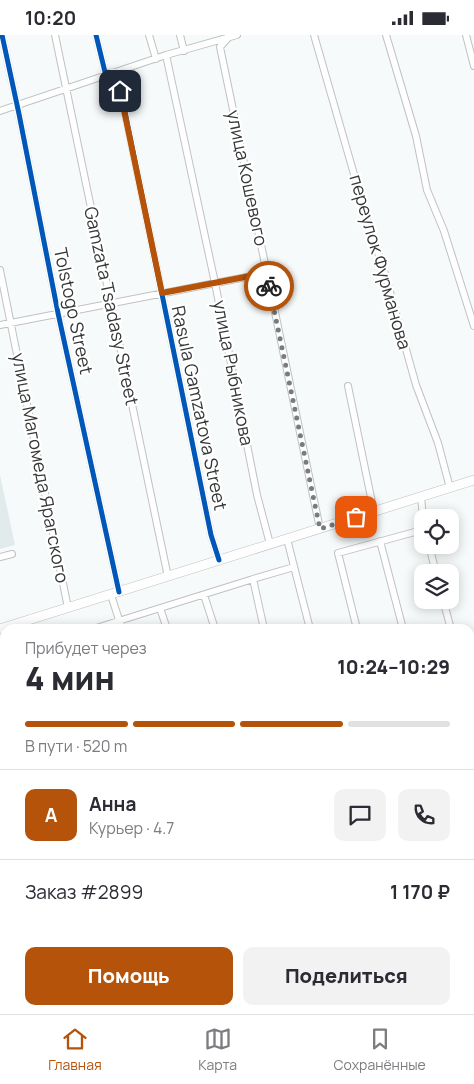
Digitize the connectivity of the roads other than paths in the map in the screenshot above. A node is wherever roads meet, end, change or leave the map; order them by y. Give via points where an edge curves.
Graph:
1 (2, 35) edge
2 (55, 35) edge
3 (96, 35) edge
4 (149, 35) edge
5 (180, 35) edge
6 (237, 35) edge
7 (314, 35) edge
8 (386, 35) edge
9 (466, 35) edge
10 (228, 36) edge
11 (184, 51) junction
12 (166, 55) junction
13 (156, 59) junction
14 (474, 66) edge
15 (116, 73) junction
16 (66, 89) junction
17 (17, 106) junction
18 (0, 111) edge
19 (0, 270) edge
20 (266, 273) junction
21 (215, 283) junction
22 (162, 293) junction
23 (111, 303) junction
24 (58, 313) junction
25 (11, 323) junction
26 (0, 325) edge
27 (474, 326) edge
28 (348, 386) dead end
29 (474, 480) edge
30 (450, 488) junction
31 (421, 497) junction
32 (422, 509) edge
33 (374, 512) junction
34 (320, 529) junction
35 (414, 532) edge
36 (287, 539) junction
37 (380, 541) junction
38 (270, 544) junction
39 (12, 554) dead end
40 (0, 557) edge
41 (219, 561) junction
42 (294, 567) junction
43 (168, 577) junction
44 (253, 579) junction
45 (115, 594) junction
46 (204, 595) junction
47 (68, 608) junction
48 (160, 608) junction
49 (446, 609) edge
50 (119, 620) junction
51 (16, 624) edge
52 (107, 624) edge
53 (120, 624) edge
54 (165, 624) edge
55 (213, 624) edge
56 (263, 624) edge
57 (309, 624) edge
58 (356, 624) edge
59 (401, 624) edge
60 (450, 624) edge

1 - 17 street, Tolstogo Street
2 - 16 street, Gamzata Tsadasy Street
3 - 15 street via 105,72
4 - 13 street
5 - 11 street
6 - 10 street
7 - 30 street, переулок Фурманова via 416,385 438,443
8 - 27 street via 416,136 427,190 444,231
9 - 14 street
10 - 11 street
10 - 20 street, улица Кошевого via 220,47
11 - 12 street
12 - 13 street
12 - 21 street, улица Рыбникова
13 - 15 street
15 - 16 street
15 - 22 street, Rasula Gamzatova Street
16 - 17 street
16 - 23 street, Gamzata Tsadasy Street
17 - 18 street
17 - 24 street, Tolstogo Street
19 - 25 street, улица Магомеда Ярагского
20 - 21 street
20 - 34 street, улица Кошевого
21 - 22 street
21 - 38 street, улица Рыбникова via 257,495
22 - 23 street
22 - 41 street, Rasula Gamzatova Street
23 - 24 street
23 - 43 street, Gamzata Tsadasy Street
24 - 25 street
24 - 45 street, Tolstogo Street
25 - 26 street
25 - 47 street, улица Магомеда Ярагского
28 - 33 street
29 - 30 highway
30 - 31 highway
31 - 32 street
31 - 33 highway
33 - 34 highway
34 - 36 highway
35 - 37 street
36 - 38 highway
36 - 42 street
37 - 58 street via 338,553
37 - 59 street
38 - 41 highway
39 - 40 street
41 - 43 highway
42 - 44 street
42 - 57 street
43 - 45 highway
44 - 46 street
44 - 56 street
45 - 47 highway
45 - 50 street, Tolstogo Street
46 - 48 street
46 - 55 street
47 - 51 highway
48 - 50 street
48 - 54 street
49 - 60 street
50 - 52 street
50 - 53 street, Tolstogo Street

